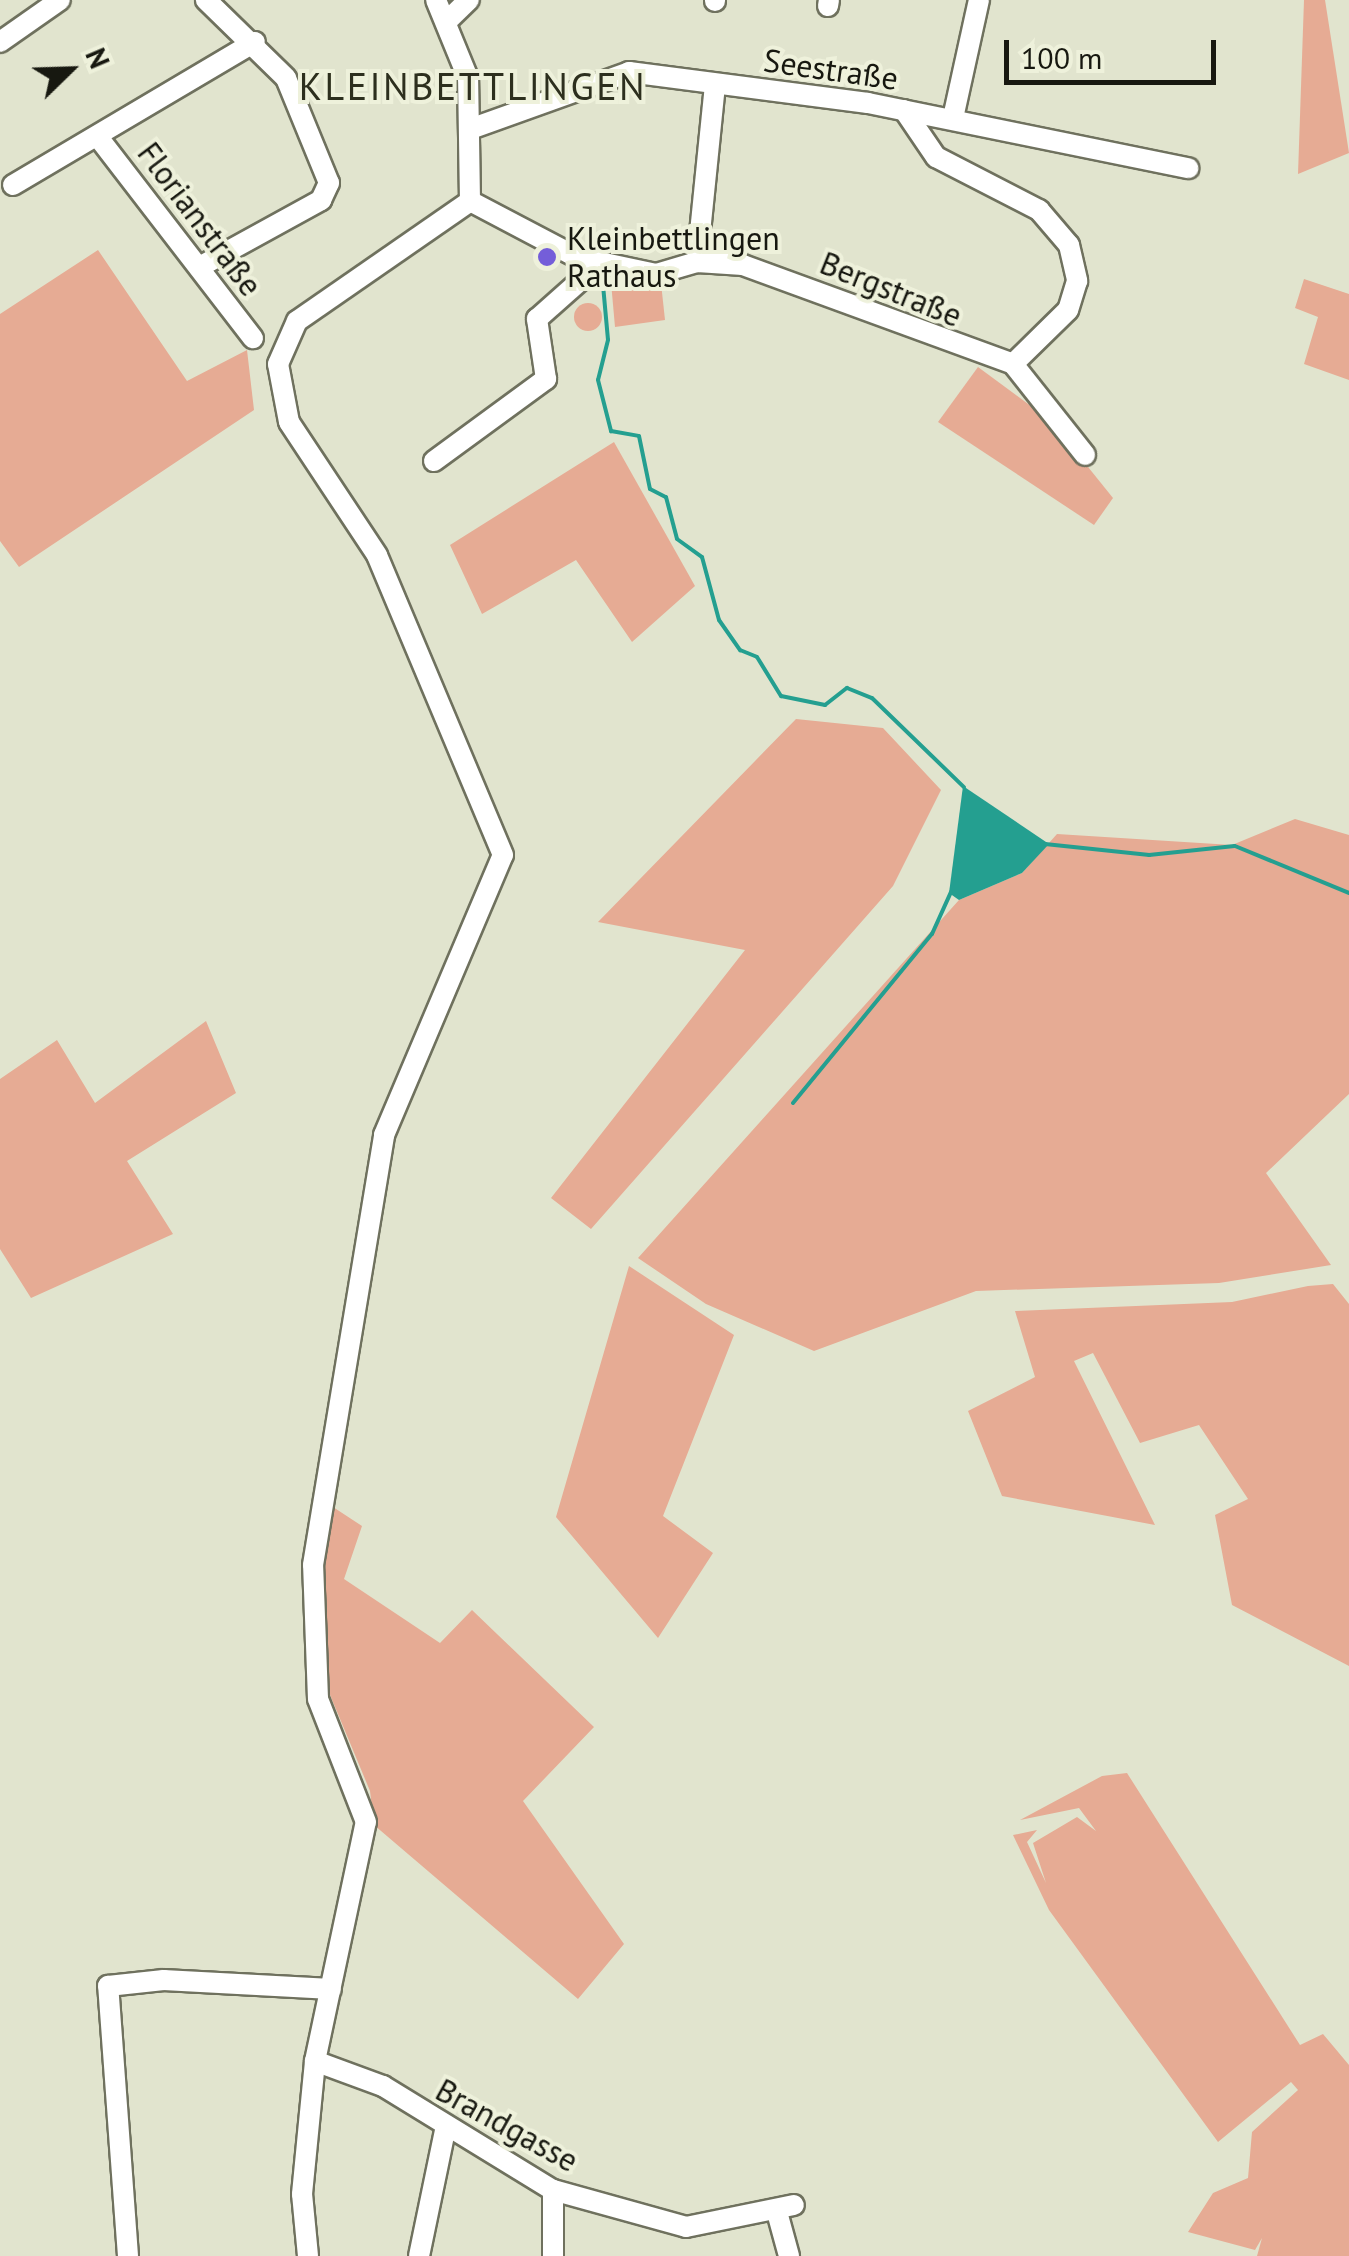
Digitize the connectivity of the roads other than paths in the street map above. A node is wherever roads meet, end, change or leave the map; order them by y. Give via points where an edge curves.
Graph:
1 (60, 0) edge
2 (206, 0) edge
3 (436, 0) edge
4 (470, 0) edge
5 (979, 0) edge
6 (448, 20) junction
7 (0, 42) edge
8 (255, 42) junction
9 (716, 84) junction
10 (904, 110) junction
11 (930, 114) junction
12 (953, 118) junction
13 (473, 128) junction
14 (98, 137) junction
15 (922, 142) junction
16 (1188, 168) dead end
17 (13, 185) dead end
18 (470, 201) junction
19 (697, 262) junction
20 (599, 264) junction
21 (204, 265) junction
22 (253, 338) dead end
23 (1013, 364) junction
24 (1085, 454) dead end
25 (434, 461) dead end
26 (332, 1990) junction
27 (316, 2061) junction
28 (445, 2130) junction
29 (553, 2190) junction
30 (128, 2256) edge
31 (308, 2256) edge
32 (419, 2256) edge
33 (552, 2256) edge
34 (789, 2256) edge

1 - 7 street
2 - 8 street
3 - 6 street
4 - 6 street
5 - 12 street
6 - 13 street
8 - 14 street, Florianstraße
8 - 21 street via 298,96 329,184 321,200
9 - 10 street, Seestraße
9 - 13 street, Seestraße via 614,71 514,120
9 - 19 street
10 - 11 street, Seestraße
10 - 15 street
11 - 12 street, Seestraße
11 - 15 street
12 - 16 street, Seestraße
13 - 18 street
14 - 17 street, Florianstraße
14 - 21 street, Florianstraße
15 - 23 street via 1039,210 1070,244 1077,281 1068,310
18 - 20 street, Bergstraße
18 - 26 street via 288,329 280,395 384,568 503,856 384,1135 313,1565 318,1699 366,1806
19 - 20 street, Bergstraße via 656,274
19 - 23 street, Bergstraße via 771,274
20 - 25 street via 537,318 546,379
21 - 22 street, Florianstraße
23 - 24 street
26 - 27 street
26 - 30 street via 164,1980 108,1986
27 - 28 street, Brandgasse via 383,2086
27 - 31 street via 302,2194
28 - 29 street, Brandgasse
28 - 32 street
29 - 33 street
29 - 34 street, Brandgasse via 686,2227 786,2209

